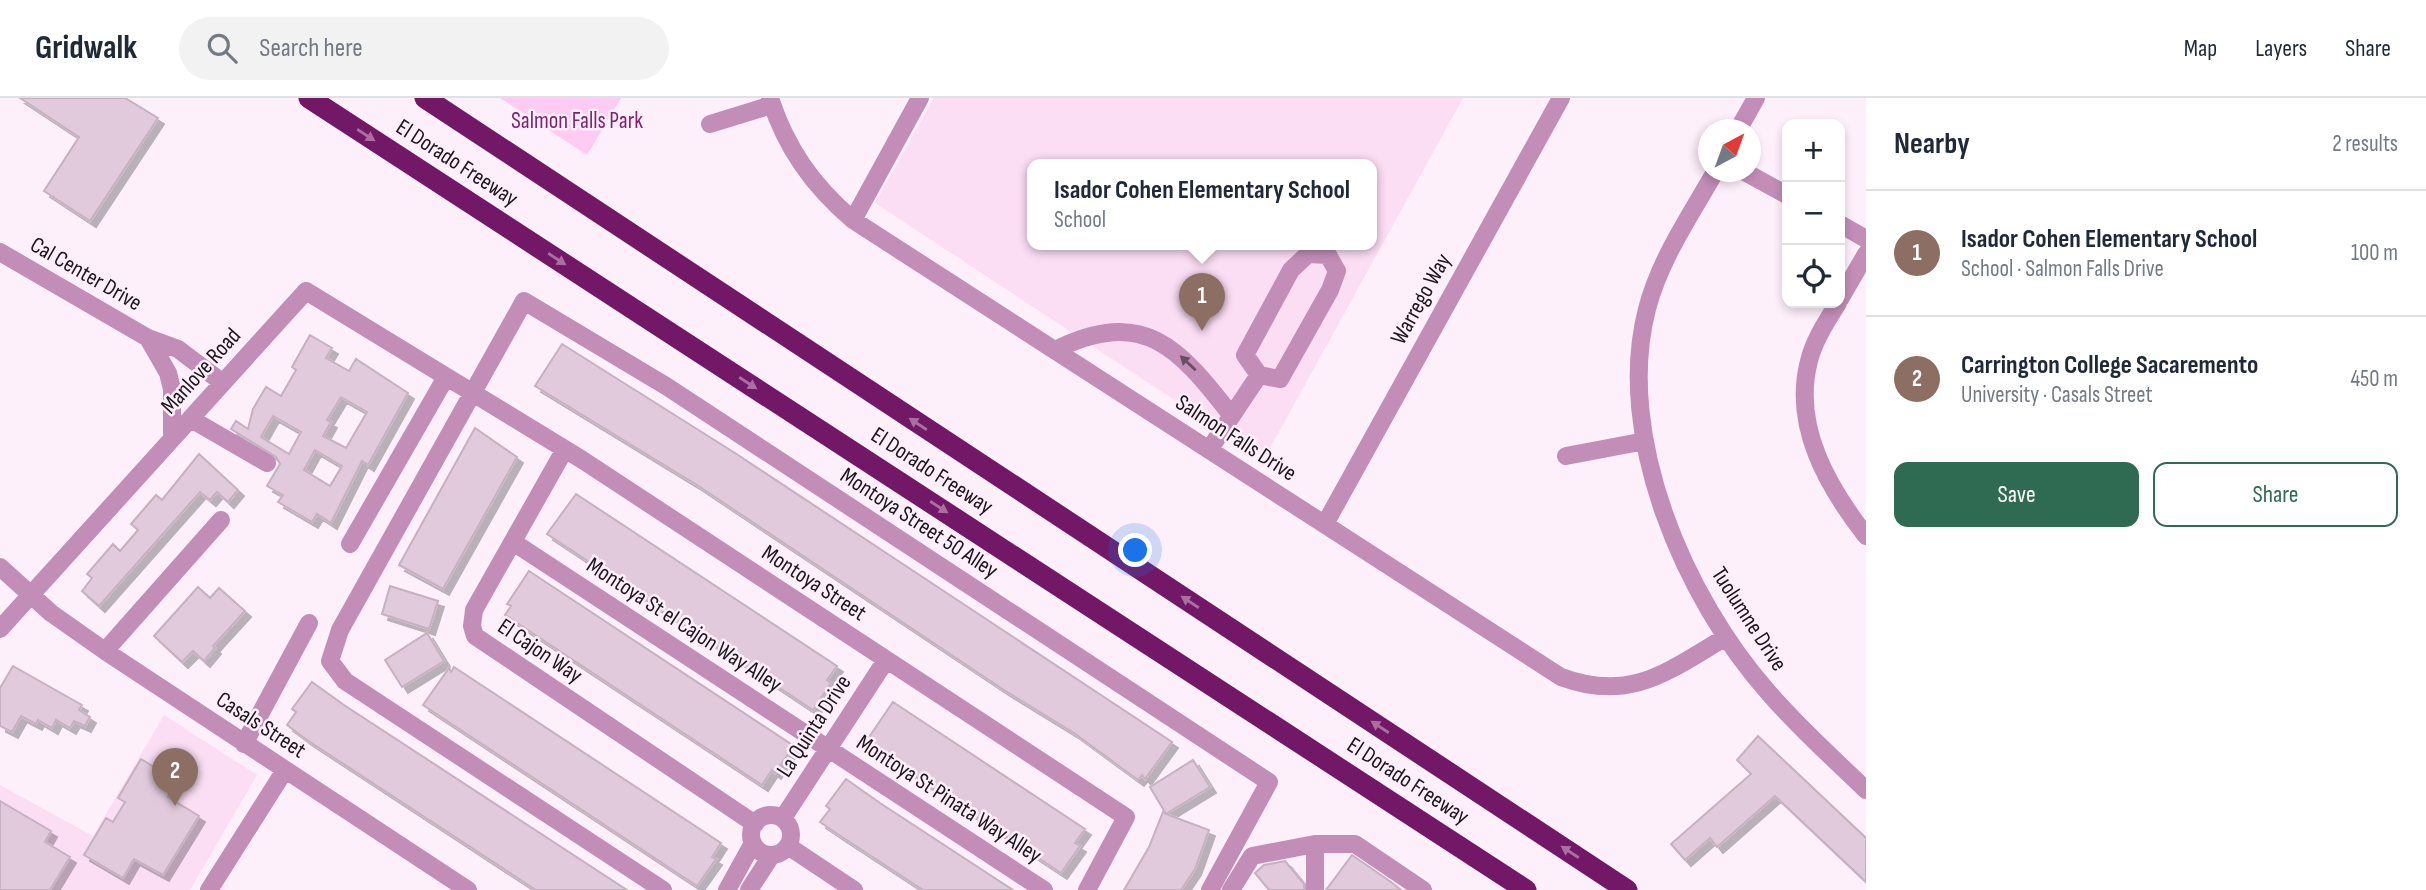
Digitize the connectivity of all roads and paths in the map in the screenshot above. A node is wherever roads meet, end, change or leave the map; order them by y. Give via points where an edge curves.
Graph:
1 (309, 98) edge
2 (425, 98) edge
3 (920, 98) edge
4 (1561, 98) edge
5 (1756, 98) edge
6 (771, 102) edge
7 (1744, 119) edge
8 (710, 124) dead end
9 (1761, 181) edge
10 (1709, 182) edge
11 (1782, 192) edge
12 (853, 220) junction
13 (1845, 226) edge
14 (1863, 231) edge
15 (0, 252) edge
16 (1866, 254) edge
17 (1845, 291) edge
18 (1835, 308) edge
19 (148, 338) junction
20 (1055, 350) junction
21 (1259, 375) junction
22 (446, 377) junction
23 (223, 383) junction
24 (473, 393) junction
25 (1232, 416) junction
26 (191, 418) junction
27 (172, 439) junction
28 (1645, 440) junction
29 (565, 449) junction
30 (1209, 450) junction
31 (1566, 456) dead end
32 (267, 463) dead end
33 (221, 520) dead end
34 (1325, 524) junction
35 (1866, 536) edge
36 (513, 542) junction
37 (350, 544) dead end
38 (0, 567) edge
39 (31, 595) junction
40 (309, 623) dead end
41 (0, 629) edge
42 (1726, 637) junction
43 (105, 651) junction
44 (886, 660) junction
45 (244, 744) junction
46 (827, 749) junction
47 (285, 770) junction
48 (1866, 790) edge
49 (783, 818) junction
50 (755, 824) junction
51 (753, 843) junction
52 (1315, 844) junction
53 (788, 846) junction
54 (771, 856) junction
55 (209, 890) edge
56 (468, 890) edge
57 (663, 890) edge
58 (727, 890) edge
59 (749, 890) edge
60 (853, 890) edge
61 (1044, 890) edge
62 (1087, 890) edge
63 (1210, 890) edge
64 (1231, 890) edge
65 (1315, 890) edge
66 (1423, 890) edge
67 (1526, 890) edge
68 (1627, 890) edge

1 -> 67 highway, El Dorado Freeway
68 -> 2 highway, El Dorado Freeway
3 - 12 street
4 - 34 street, Warrego Way
5 - 7 street
6 - 8 street, Salmon Falls Drive
6 - 12 street, Salmon Falls Drive via 805,170
9 - 11 street
10 - 28 street, Tuolumne Drive via 1667,256 1647,310 1639,368
12 - 20 street, Salmon Falls Drive
13 - 14 street
15 - 19 street, Cal Center Drive
16 - 17 street
18 - 35 street via 1809,361 1806,402 1821,466
19 - 23 street, Cal Center Drive via 178,349
19 - 27 street, Cal Center Drive via 172,389
25 -> 20 street via 1199,373 1153,339 1111,331 1086,335
20 - 30 street, Salmon Falls Drive
21 - 21 street via 1280,379 1330,290 1337,271 1328,255 1308,254 1291,270 1245,355
21 - 25 street
22 - 23 street, Manlove Road via 306,291
22 - 24 street, Manlove Road
22 - 37 street
23 - 26 street, Manlove Road
24 - 29 street, Montoya Street
24 - 57 street via 340,630 330,661 345,681
24 - 63 street, Montoya Street 50 Alley via 524,301 666,386 1269,782
25 - 30 street
26 - 27 street, Manlove Road
26 - 32 street
27 - 39 street, Manlove Road
28 - 31 street
28 - 42 street, Tuolumne Drive via 1677,545
29 - 36 street, El Cajon Way
29 - 44 street, Montoya Street
30 - 34 street, Salmon Falls Drive
33 - 43 street
34 - 42 street, Salmon Falls Drive via 1552,671 1582,685 1616,688 1649,681
36 - 46 street, Montoya St el Cajon Way Alley
36 - 50 street, El Cajon Way via 474,611 475,636
38 - 39 street, Casals Street
39 - 41 street, Manlove Road
39 - 43 street, Casals Street
40 - 45 street
42 - 48 street, Tuolumne Drive via 1767,691
43 - 45 street, Casals Street
44 - 46 street, La Quinta Drive
44 - 62 street, Montoya Street via 1126,817
45 - 47 street, Casals Street
46 - 49 street, La Quinta Drive
46 - 61 street, Montoya St Pinata Way Alley
47 - 55 street
47 - 56 street, Casals Street
49 - 50 street via 771,815
49 - 53 street via 791,831
50 - 51 street
51 - 54 street
51 - 58 street
52 - 64 street via 1252,856
52 - 65 street
52 - 66 street via 1355,844
53 - 54 street
53 - 60 street
54 - 59 street

